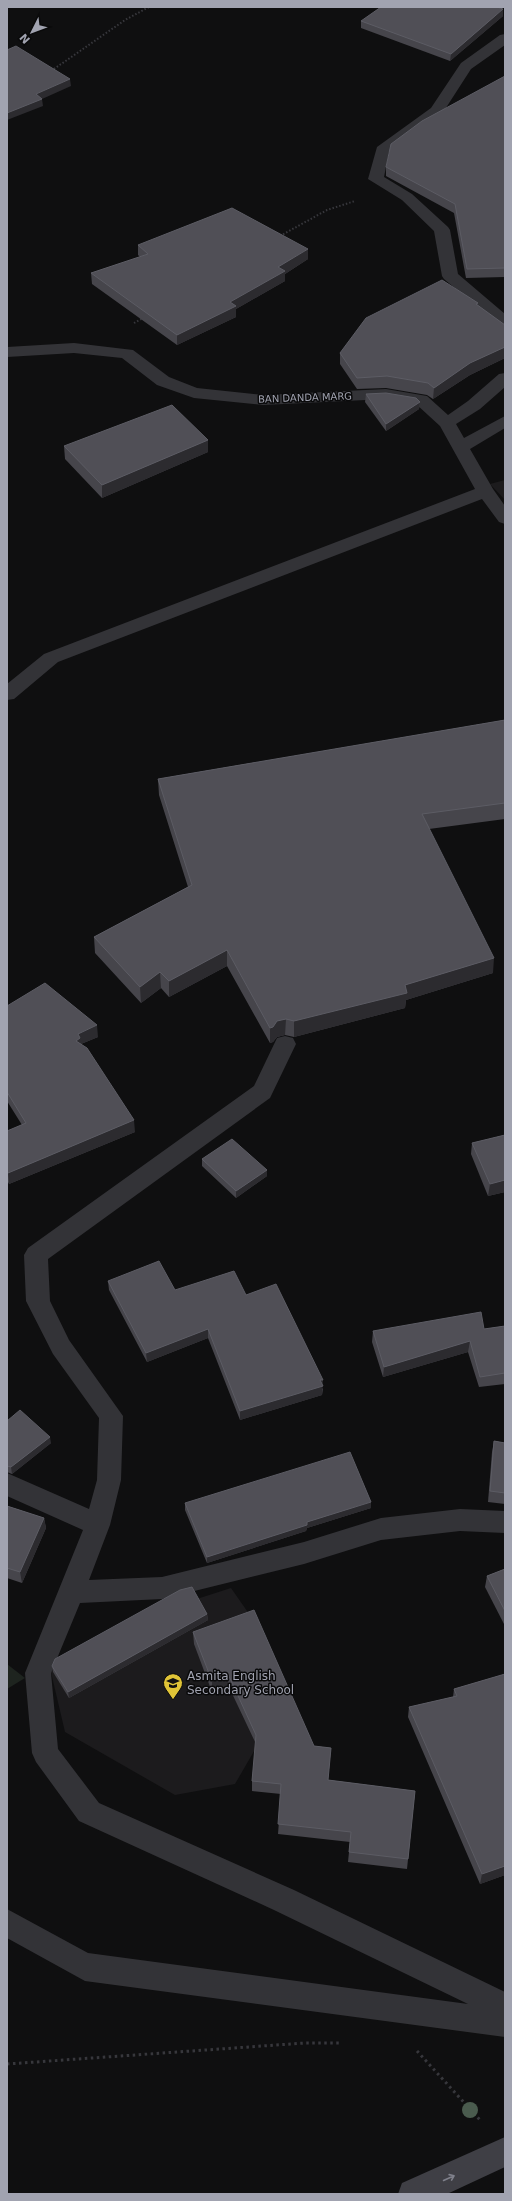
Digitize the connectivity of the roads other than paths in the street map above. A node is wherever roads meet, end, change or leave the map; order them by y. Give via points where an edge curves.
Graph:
1 (505, 38) edge
2 (505, 322) edge
3 (7, 352) edge
4 (505, 378) edge
5 (505, 421) edge
6 (447, 423) junction
7 (461, 447) junction
8 (485, 491) junction
9 (505, 518) edge
10 (7, 694) edge
11 (285, 1044) edge
12 (7, 1484) edge
13 (505, 1522) edge
14 (97, 1525) junction
15 (72, 1592) junction
16 (7, 1923) edge
17 (505, 2007) edge
18 (505, 2023) edge
19 (505, 2152) edge
20 (413, 2194) edge

1 - 2 street via 466,66 437,111 382,150 376,179 407,197 442,230 450,276
3 - 6 street, BAN DANDA MARG via 74,348 127,354 163,381 194,393 263,400 386,394 421,400
4 - 6 street via 474,405
5 - 7 street
6 - 7 street, BAN DANDA MARG
7 - 8 street, BAN DANDA MARG
8 - 9 street, BAN DANDA MARG
8 - 10 street via 51,658
11 - 14 street via 262,1092 36,1255 38,1301 62,1347 111,1416 109,1480
12 - 14 street
13 - 15 street via 460,1520 381,1529 304,1553 162,1588
14 - 15 street
15 - 17 street via 38,1673 45,1754 89,1812 284,1900
16 - 18 street via 85,1967
20 -> 19 main road

